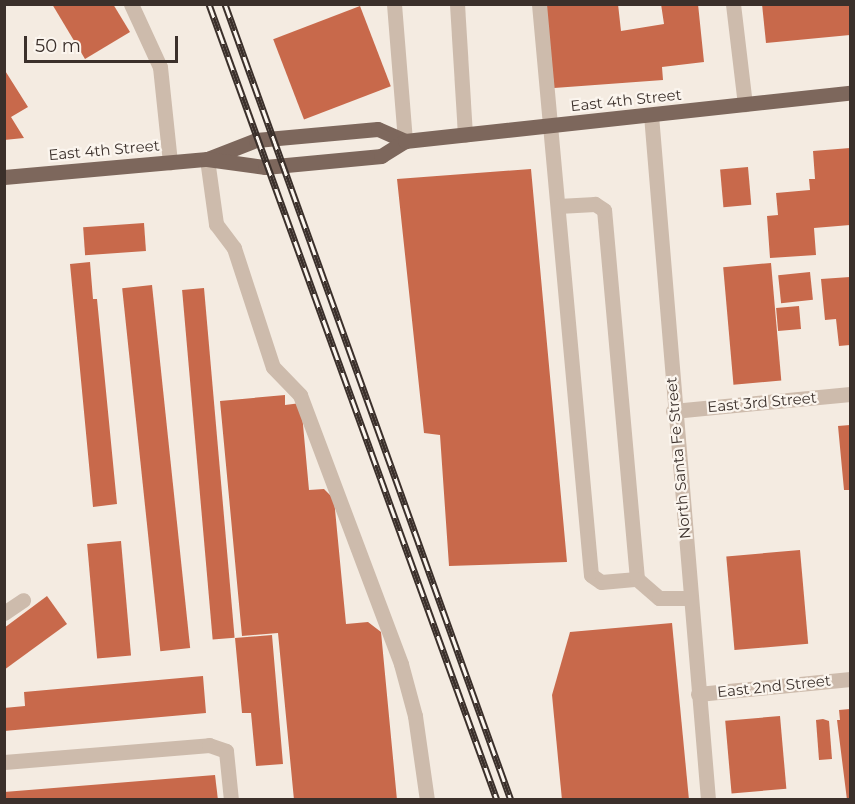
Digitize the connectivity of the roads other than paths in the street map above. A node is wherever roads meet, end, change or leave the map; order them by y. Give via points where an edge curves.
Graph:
1 (131, 4) edge
2 (394, 4) edge
3 (457, 4) edge
4 (539, 4) edge
5 (733, 4) edge
6 (850, 93) edge
7 (745, 105) junction
8 (651, 116) junction
9 (552, 126) junction
10 (465, 135) junction
11 (405, 141) junction
12 (207, 159) junction
13 (170, 162) junction
14 (4, 177) edge
15 (558, 206) junction
16 (850, 394) edge
17 (673, 411) junction
18 (637, 579) junction
19 (690, 598) junction
20 (22, 600) dead end
21 (4, 612) edge
22 (850, 679) edge
23 (698, 694) junction
24 (4, 762) edge
25 (231, 800) edge
26 (427, 800) edge
27 (708, 800) edge

1 - 13 street via 160,66
2 - 11 street
3 - 10 street
4 - 9 street
5 - 7 street
6 - 7 main road, East 4th Street
7 - 8 main road, East 4th Street
8 - 9 main road, East 4th Street
8 - 17 street, North Santa Fe Street
9 - 10 main road, East 4th Street
9 - 15 street
10 - 11 main road, East 4th Street
11 - 12 main road, East 4th Street via 381,156 273,166
11 - 12 main road, East 4th Street via 378,129 256,140
12 - 13 main road, East 4th Street
12 - 26 street via 216,224 234,248 273,367 300,395 401,664 415,716
13 - 14 main road, East 4th Street
15 - 18 street via 595,204 604,210
15 - 18 street via 591,575 602,582
16 - 17 street, East 3rd Street
17 - 19 street, North Santa Fe Street
18 - 19 street via 659,598
19 - 23 street, North Santa Fe Street
20 - 21 street
22 - 23 street, East 2nd Street
23 - 27 street, North Santa Fe Street
24 - 25 street via 209,746 226,750

